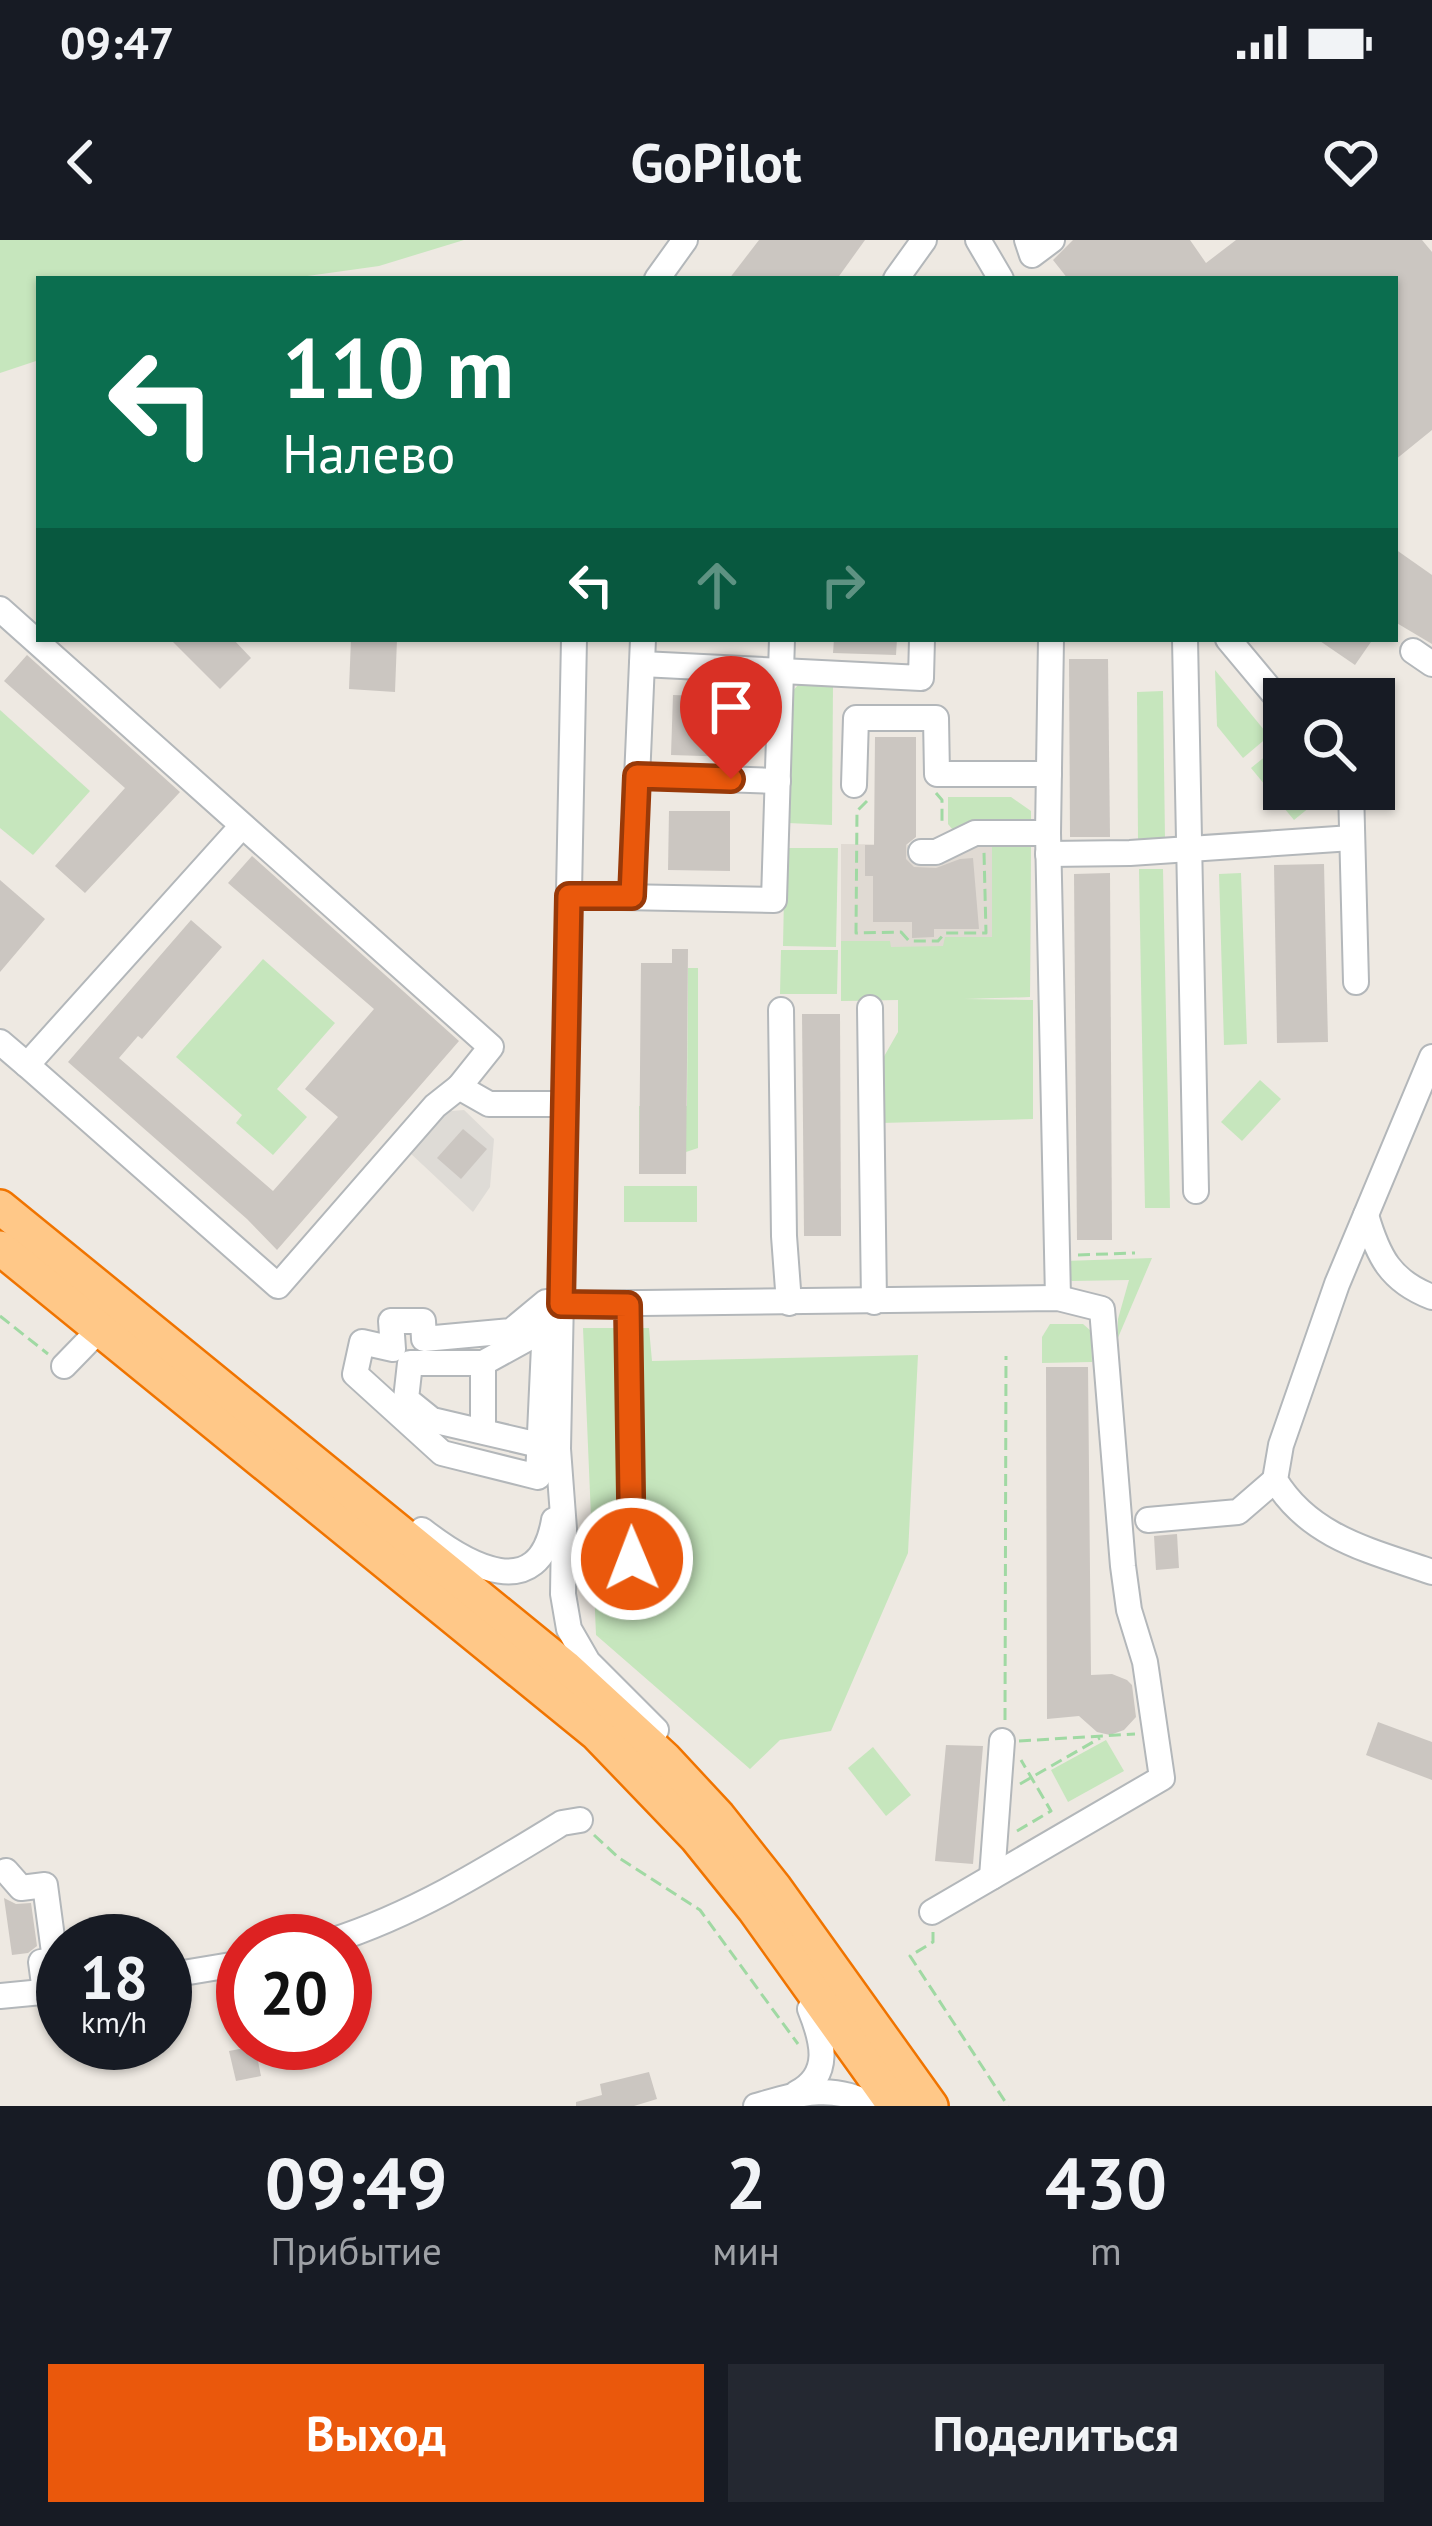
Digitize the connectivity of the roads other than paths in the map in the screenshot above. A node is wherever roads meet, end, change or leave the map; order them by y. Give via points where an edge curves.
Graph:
1 (686, 240) edge
2 (925, 240) edge
3 (977, 240) edge
4 (1027, 240) edge
5 (1052, 240) edge
6 (659, 276) edge
7 (898, 276) edge
8 (999, 276) edge
9 (0, 609) edge
10 (36, 642) edge
11 (36, 642) edge
12 (574, 642) edge
13 (782, 642) edge
14 (922, 642) edge
15 (1051, 642) edge
16 (1186, 642) edge
17 (1231, 642) edge
18 (642, 652) edge
19 (781, 673) junction
20 (1263, 681) edge
21 (1049, 774) junction
22 (637, 776) junction
23 (778, 781) junction
24 (854, 784) dead end
25 (1351, 810) edge
26 (241, 827) junction
27 (1352, 838) junction
28 (1048, 843) junction
29 (1192, 849) junction
30 (921, 852) dead end
31 (569, 896) junction
32 (632, 896) junction
33 (1356, 982) dead end
34 (870, 1008) dead end
35 (782, 1010) dead end
36 (0, 1042) edge
37 (1432, 1057) edge
38 (27, 1065) junction
39 (458, 1087) junction
40 (565, 1104) junction
41 (1196, 1191) dead end
42 (0, 1207) edge
43 (1366, 1215) junction
44 (0, 1248) edge
45 (1432, 1297) edge
46 (1058, 1298) junction
47 (874, 1302) junction
48 (789, 1303) junction
49 (628, 1305) junction
50 (555, 1318) junction
51 (99, 1330) junction
52 (483, 1363) junction
53 (64, 1366) road end
54 (483, 1430) junction
55 (287, 1441) junction
56 (549, 1446) junction
57 (1275, 1480) junction
58 (559, 1500) junction
59 (1148, 1520) dead end
60 (632, 1559) dead end
61 (1432, 1572) edge
62 (545, 1689) junction
63 (1006, 1741) road end
64 (580, 1820) road end
65 (6, 1871) dead end
66 (992, 1877) junction
67 (775, 1888) junction
68 (932, 1912) road end
69 (49, 1914) edge
70 (372, 1928) edge
71 (36, 1993) edge
72 (0, 1996) edge
73 (810, 2009) junction
74 (791, 2102) edge
75 (756, 2106) edge
76 (875, 2106) edge
77 (895, 2106) edge
78 (931, 2106) edge

1 - 6 street
2 - 7 street
3 - 8 street
4 - 5 street via 1032,255
9 - 11 street
10 - 26 street
12 - 31 street
13 - 19 street
14 - 19 street via 921,678
15 - 21 street
16 - 29 street
17 - 20 street
18 - 19 street
18 - 22 street
19 - 23 street
21 - 24 street via 937,774 936,718 856,718
21 - 28 street
22 - 23 street
22 - 32 street
23 - 32 street via 774,900
25 - 27 street
26 - 38 street
26 - 39 street via 491,1047
27 - 29 street
27 - 33 street
28 - 29 street
28 - 30 street via 975,833
28 - 46 street
29 - 41 street
31 - 32 street
31 - 40 street
34 - 47 street
35 - 48 street
36 - 38 street
37 - 43 street
38 - 39 street via 278,1286
39 - 40 street via 489,1104
40 - 50 street
42 - 55 highway
43 - 45 street via 1391,1274
43 - 57 street
44 - 51 highway
46 - 47 street
46 - 66 street via 1102,1309 1126,1588 1162,1778
47 - 48 street
48 - 49 street
49 - 50 street
49 - 60 street
50 - 52 street
50 - 56 street
50 - 56 street via 546,1302 511,1331 424,1339 423,1321 392,1322 394,1348 362,1342 355,1374 442,1453 538,1478
51 - 53 street
51 - 62 highway
52 - 54 street
52 - 54 street via 410,1363 406,1399 432,1420
54 - 56 street
55 - 58 street via 326,1457 485,1570 516,1570 540,1558
55 - 67 highway via 618,1714
56 - 58 street
57 - 59 street via 1238,1512
57 - 61 street via 1305,1518 1333,1537
58 - 67 street via 564,1613 576,1644 721,1798
62 - 73 street via 687,1847
62 - 77 highway via 696,1837
63 - 66 street
64 - 70 street via 562,1822
65 - 69 street via 21,1888 45,1885
66 - 68 street
67 - 78 highway
71 - 72 street
73 - 74 street via 820,2071
73 - 76 street
74 - 75 street
74 - 76 street via 830,2091

